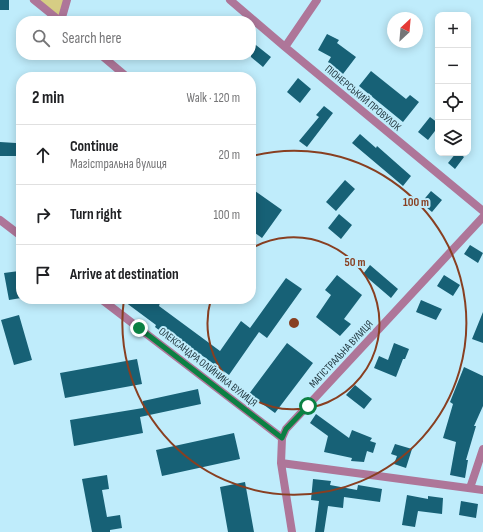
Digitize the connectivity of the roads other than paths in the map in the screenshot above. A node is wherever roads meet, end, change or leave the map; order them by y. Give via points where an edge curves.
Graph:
1 (34, 0) edge
2 (67, 0) edge
3 (230, 0) edge
4 (317, 0) edge
5 (54, 16) edge
6 (62, 16) edge
7 (249, 16) edge
8 (256, 22) edge
9 (285, 47) junction
10 (107, 60) edge
11 (121, 72) edge
12 (483, 211) edge
13 (483, 217) edge
14 (0, 220) edge
15 (16, 232) edge
16 (108, 304) edge
17 (282, 438) junction
18 (483, 449) edge
19 (281, 463) junction
20 (470, 488) junction
21 (483, 490) edge
22 (292, 532) edge

1 - 5 street
2 - 6 street
3 - 7 street, ПІОНЕРСЬКИЙ ПРОВУЛОК
4 - 9 street
8 - 9 street, ПІОНЕРСЬКИЙ ПРОВУЛОК
9 - 12 street, ПІОНЕРСЬКИЙ ПРОВУЛОК
10 - 11 street
13 - 17 street, МАГІСТРАЛЬНА ВУЛИЦЯ via 286,429
14 - 15 street
16 - 17 street, ОЛЕКСАНДРА ОЛІЙНИКА ВУЛИЦЯ
17 - 19 street
18 - 20 street
19 - 20 street
19 - 22 street
20 - 21 street

